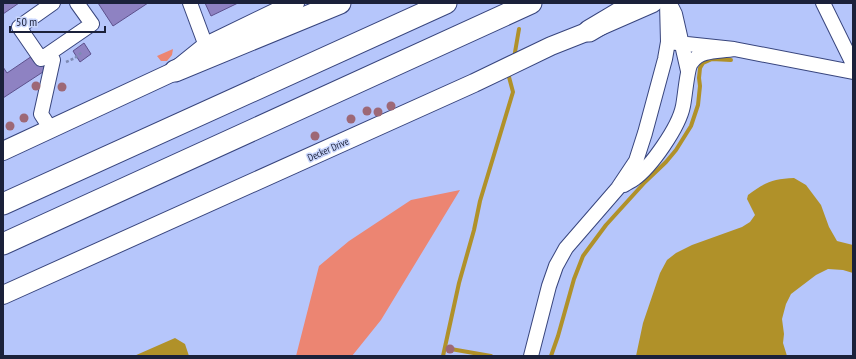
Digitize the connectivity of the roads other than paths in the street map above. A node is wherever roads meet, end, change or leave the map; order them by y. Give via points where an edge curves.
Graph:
1 (53, 3) edge
2 (77, 3) edge
3 (190, 3) edge
4 (295, 3) edge
5 (340, 3) edge
6 (446, 3) edge
7 (531, 3) edge
8 (636, 3) edge
9 (653, 3) edge
10 (668, 3) edge
11 (823, 3) edge
12 (589, 31) junction
13 (675, 43) junction
14 (206, 46) junction
15 (734, 49) junction
16 (52, 57) junction
17 (853, 64) edge
18 (175, 70) junction
19 (688, 71) junction
20 (853, 72) edge
21 (50, 128) junction
22 (3, 151) edge
23 (618, 188) junction
24 (3, 204) edge
25 (3, 244) edge
26 (3, 295) edge
27 (530, 356) edge

1 - 16 lane via 19,27 42,60
2 - 16 lane via 92,24
3 - 14 lane
4 - 14 main road
5 - 18 highway
6 - 24 highway
7 - 25 highway
8 - 12 highway
9 - 12 main road, Decker Drive
10 - 13 lane
11 - 17 lane
12 - 26 main road, Decker Drive
13 - 15 lane
13 - 19 lane
13 - 23 lane via 665,59 636,161
14 - 18 main road
15 - 19 lane via 707,52 698,56 691,62
15 - 20 lane
16 - 21 lane via 41,114
18 - 21 main road
19 - 23 lane via 683,109 674,129 649,164 635,178
21 - 22 main road
23 - 27 lane via 566,248 556,266

